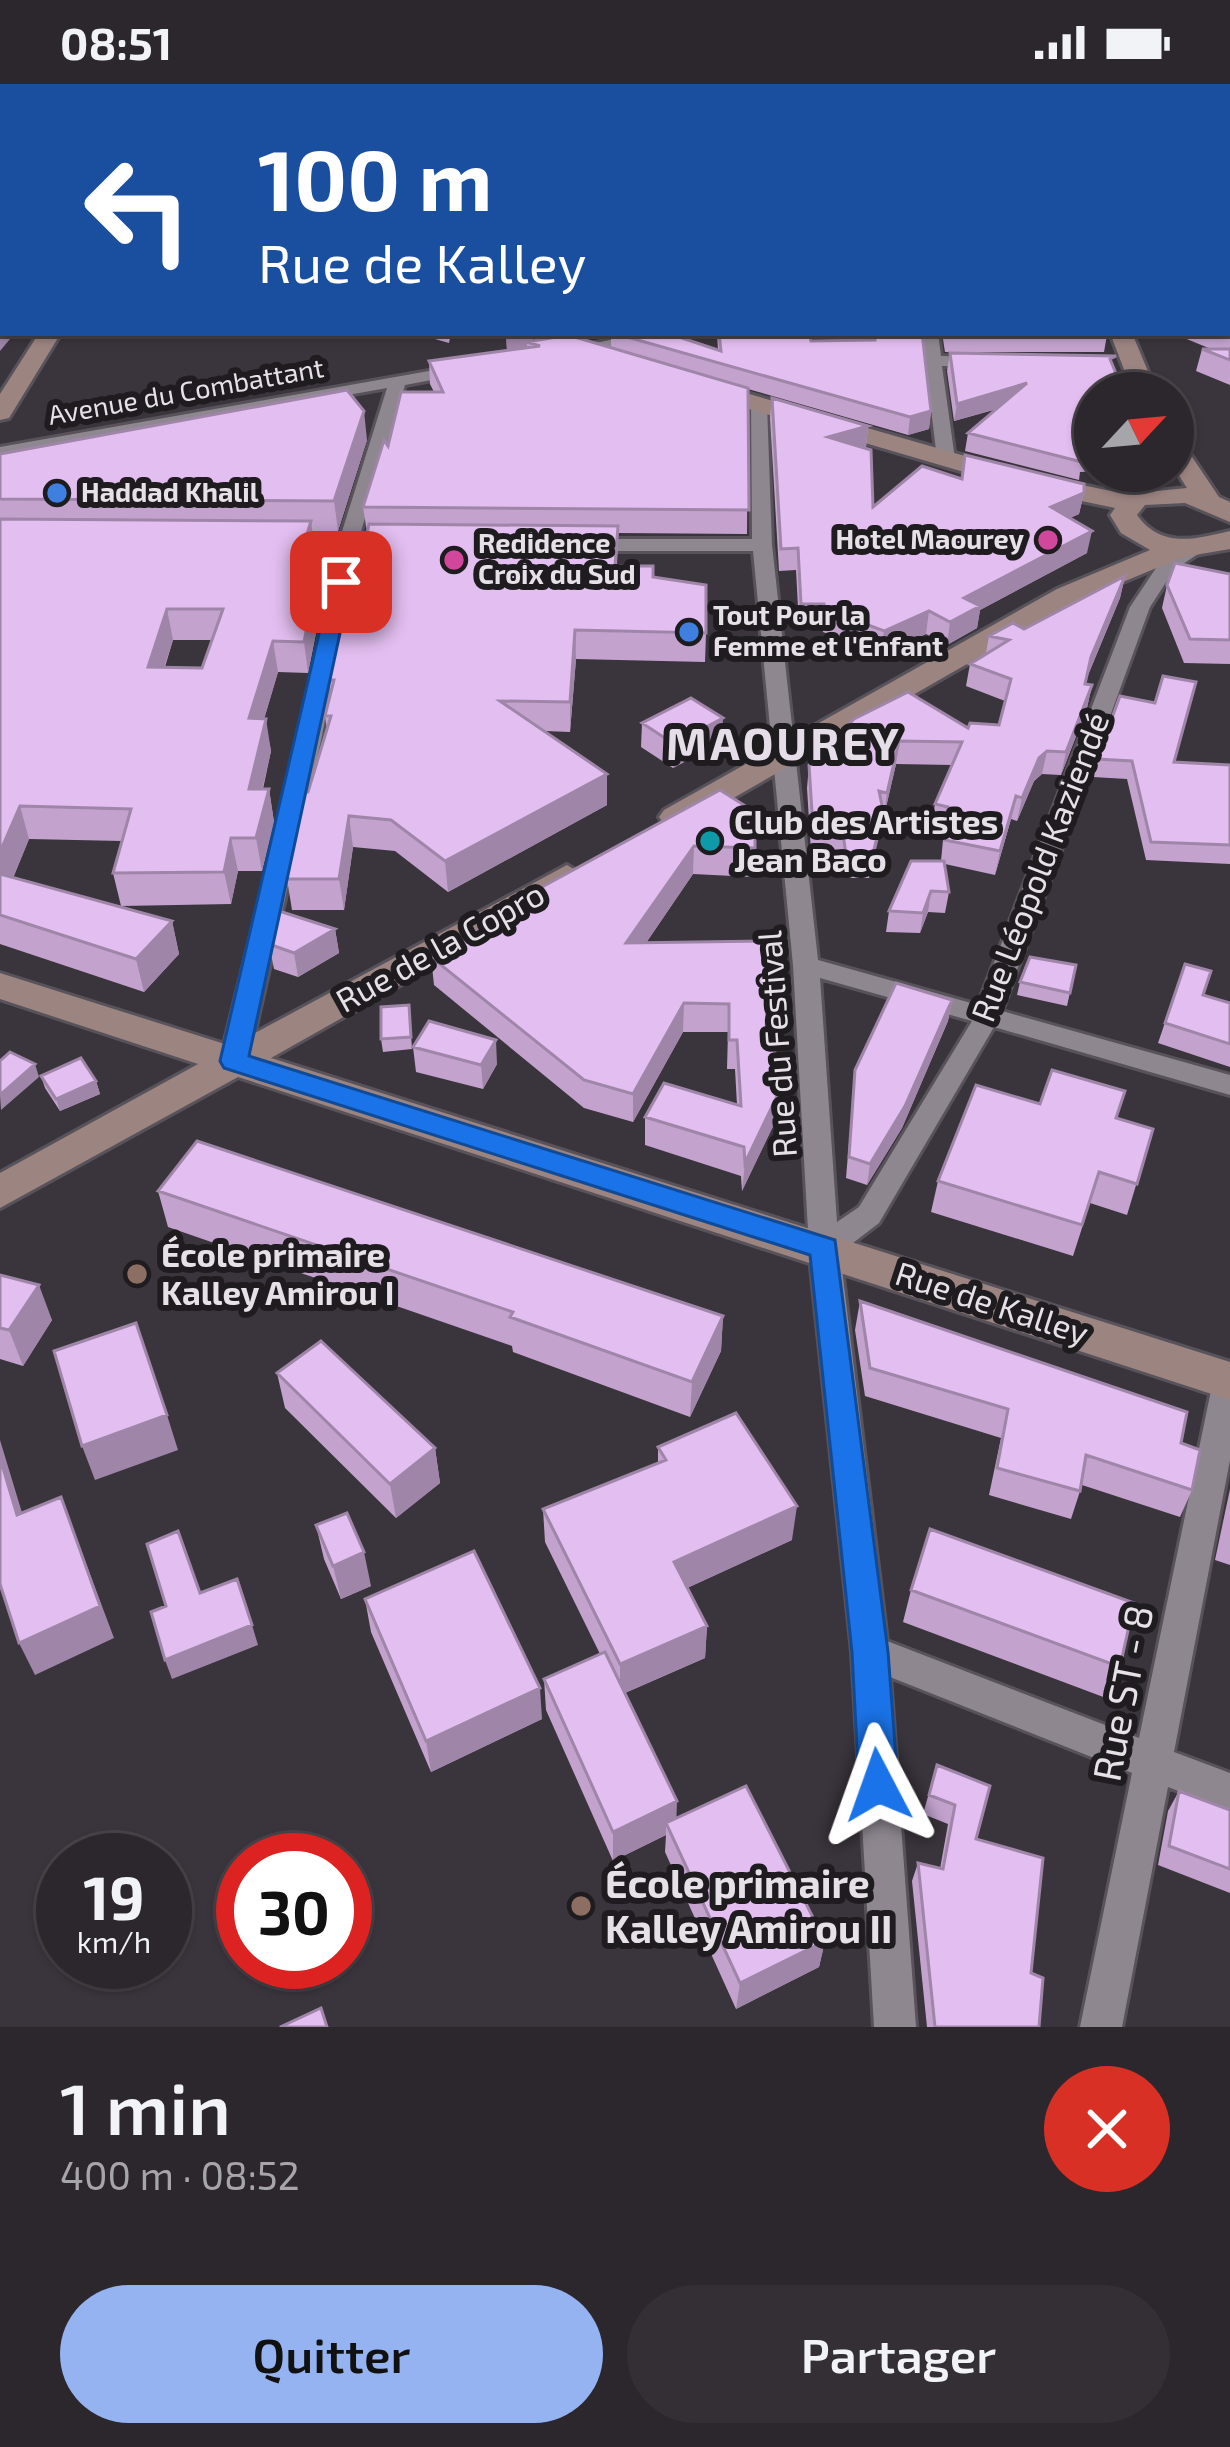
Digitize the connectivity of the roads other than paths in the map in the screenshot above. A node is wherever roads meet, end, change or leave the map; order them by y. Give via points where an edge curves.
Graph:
1 (48, 336) edge
2 (642, 336) edge
3 (931, 336) edge
4 (1120, 336) edge
5 (552, 348) joint
6 (936, 361) junction
7 (1002, 362) edge
8 (485, 366) edge
9 (635, 368) edge
10 (1128, 372) edge
11 (676, 380) edge
12 (398, 381) junction
13 (759, 404) junction
14 (0, 413) edge
15 (0, 452) edge
16 (946, 459) junction
17 (1194, 461) edge
18 (1194, 473) edge
19 (1230, 476) edge
20 (1137, 505) edge
21 (1222, 506) edge
22 (255, 543) edge
23 (348, 544) junction
24 (417, 544) edge
25 (555, 545) edge
26 (762, 545) junction
27 (1211, 546) edge
28 (1067, 595) junction
29 (785, 758) junction
30 (638, 838) edge
31 (596, 861) edge
32 (806, 965) junction
33 (0, 986) edge
34 (986, 1019) junction
35 (234, 1061) junction
36 (1230, 1085) edge
37 (0, 1192) edge
38 (824, 1248) junction
39 (1230, 1379) edge
40 (870, 1652) junction
41 (1156, 1764) junction
42 (1230, 1792) edge
43 (896, 2027) edge
44 (1101, 2027) edge

1 - 14 street
2 - 5 street
3 - 6 street
4 - 10 street
5 - 9 street
6 - 7 street
6 - 16 street
8 - 12 street, Avenue du Combattant
11 - 13 street
12 - 15 street, Avenue du Combattant
12 - 23 street
13 - 16 street
13 - 26 street, Rue du Festival
16 - 20 street
17 - 19 street
18 - 21 street
20 - 21 street via 1183,495
20 - 27 street
20 - 28 street
22 - 23 street
23 - 24 street
23 - 35 street
25 - 26 street
26 - 29 street, Rue du Festival
27 - 28 street
27 - 34 street, Rue Léopold Kaziendé via 1167,566 1139,607
28 - 29 street
29 - 30 street
29 - 32 street, Rue du Festival
31 - 35 street, Rue de la Copro
32 - 34 street
32 - 38 street, Rue du Festival
33 - 35 street, Rue de Kalley
34 - 36 street
34 - 38 street, Rue Léopold Kaziendé via 869,1215
35 - 37 street, Rue de la Copro
35 - 38 street, Rue de Kalley
38 - 39 street, Rue de Kalley
38 - 40 street
39 - 41 street, Rue ST - 8
40 - 41 street
40 - 43 street
41 - 42 street
41 - 44 street, Rue ST - 8

